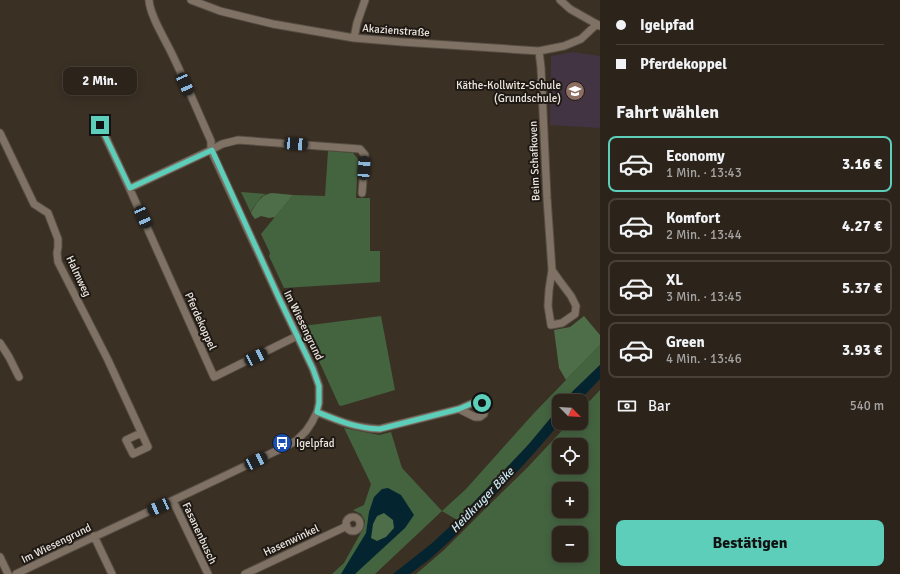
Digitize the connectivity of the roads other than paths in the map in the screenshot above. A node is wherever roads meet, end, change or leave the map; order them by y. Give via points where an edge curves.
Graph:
1 (149, 0) edge
2 (191, 0) edge
3 (365, 0) edge
4 (563, 1) edge
5 (598, 25) edge
6 (354, 38) junction
7 (539, 51) junction
8 (100, 125) dead end
9 (0, 133) edge
10 (212, 150) junction
11 (130, 188) junction
12 (362, 194) dead end
13 (552, 270) junction
14 (297, 336) junction
15 (0, 343) edge
16 (19, 377) dead end
17 (459, 409) dead end
18 (317, 412) junction
19 (141, 433) dead end
20 (173, 501) junction
21 (347, 526) dead end
22 (94, 536) junction
23 (0, 557) edge
24 (8, 574) edge
25 (16, 574) edge
26 (112, 574) edge
27 (208, 574) edge
28 (245, 574) edge

1 - 10 street, Im Wiesengrund via 155,19 211,141
2 - 6 street, Akazienstraße via 220,11 273,24
3 - 6 street
4 - 5 street via 570,9
5 - 7 street, Akazienstraße via 581,39 564,46
6 - 7 street, Akazienstraße
7 - 13 street, Beim Schafkoven
8 - 11 street, Pferdekoppel
9 - 19 street, Halmweg via 34,204 48,213 58,239 58,262 108,360
10 - 11 street
10 - 12 street via 222,144 238,140 360,149 365,155
10 - 14 street, Im Wiesengrund
11 - 14 street, Pferdekoppel via 214,377
13 - 13 street, Beim Schafkoven via 548,306 551,325 562,323 574,314 576,306
14 - 18 street, Im Wiesengrund via 319,386
15 - 16 street
17 - 18 street via 380,429 345,423
18 - 20 street, Im Wiesengrund via 306,431 296,440
20 - 22 street, Im Wiesengrund
20 - 27 street, Fasanenbusch
21 - 28 street, Hasenwinkel
22 - 25 street, Im Wiesengrund
22 - 26 street
23 - 24 street

